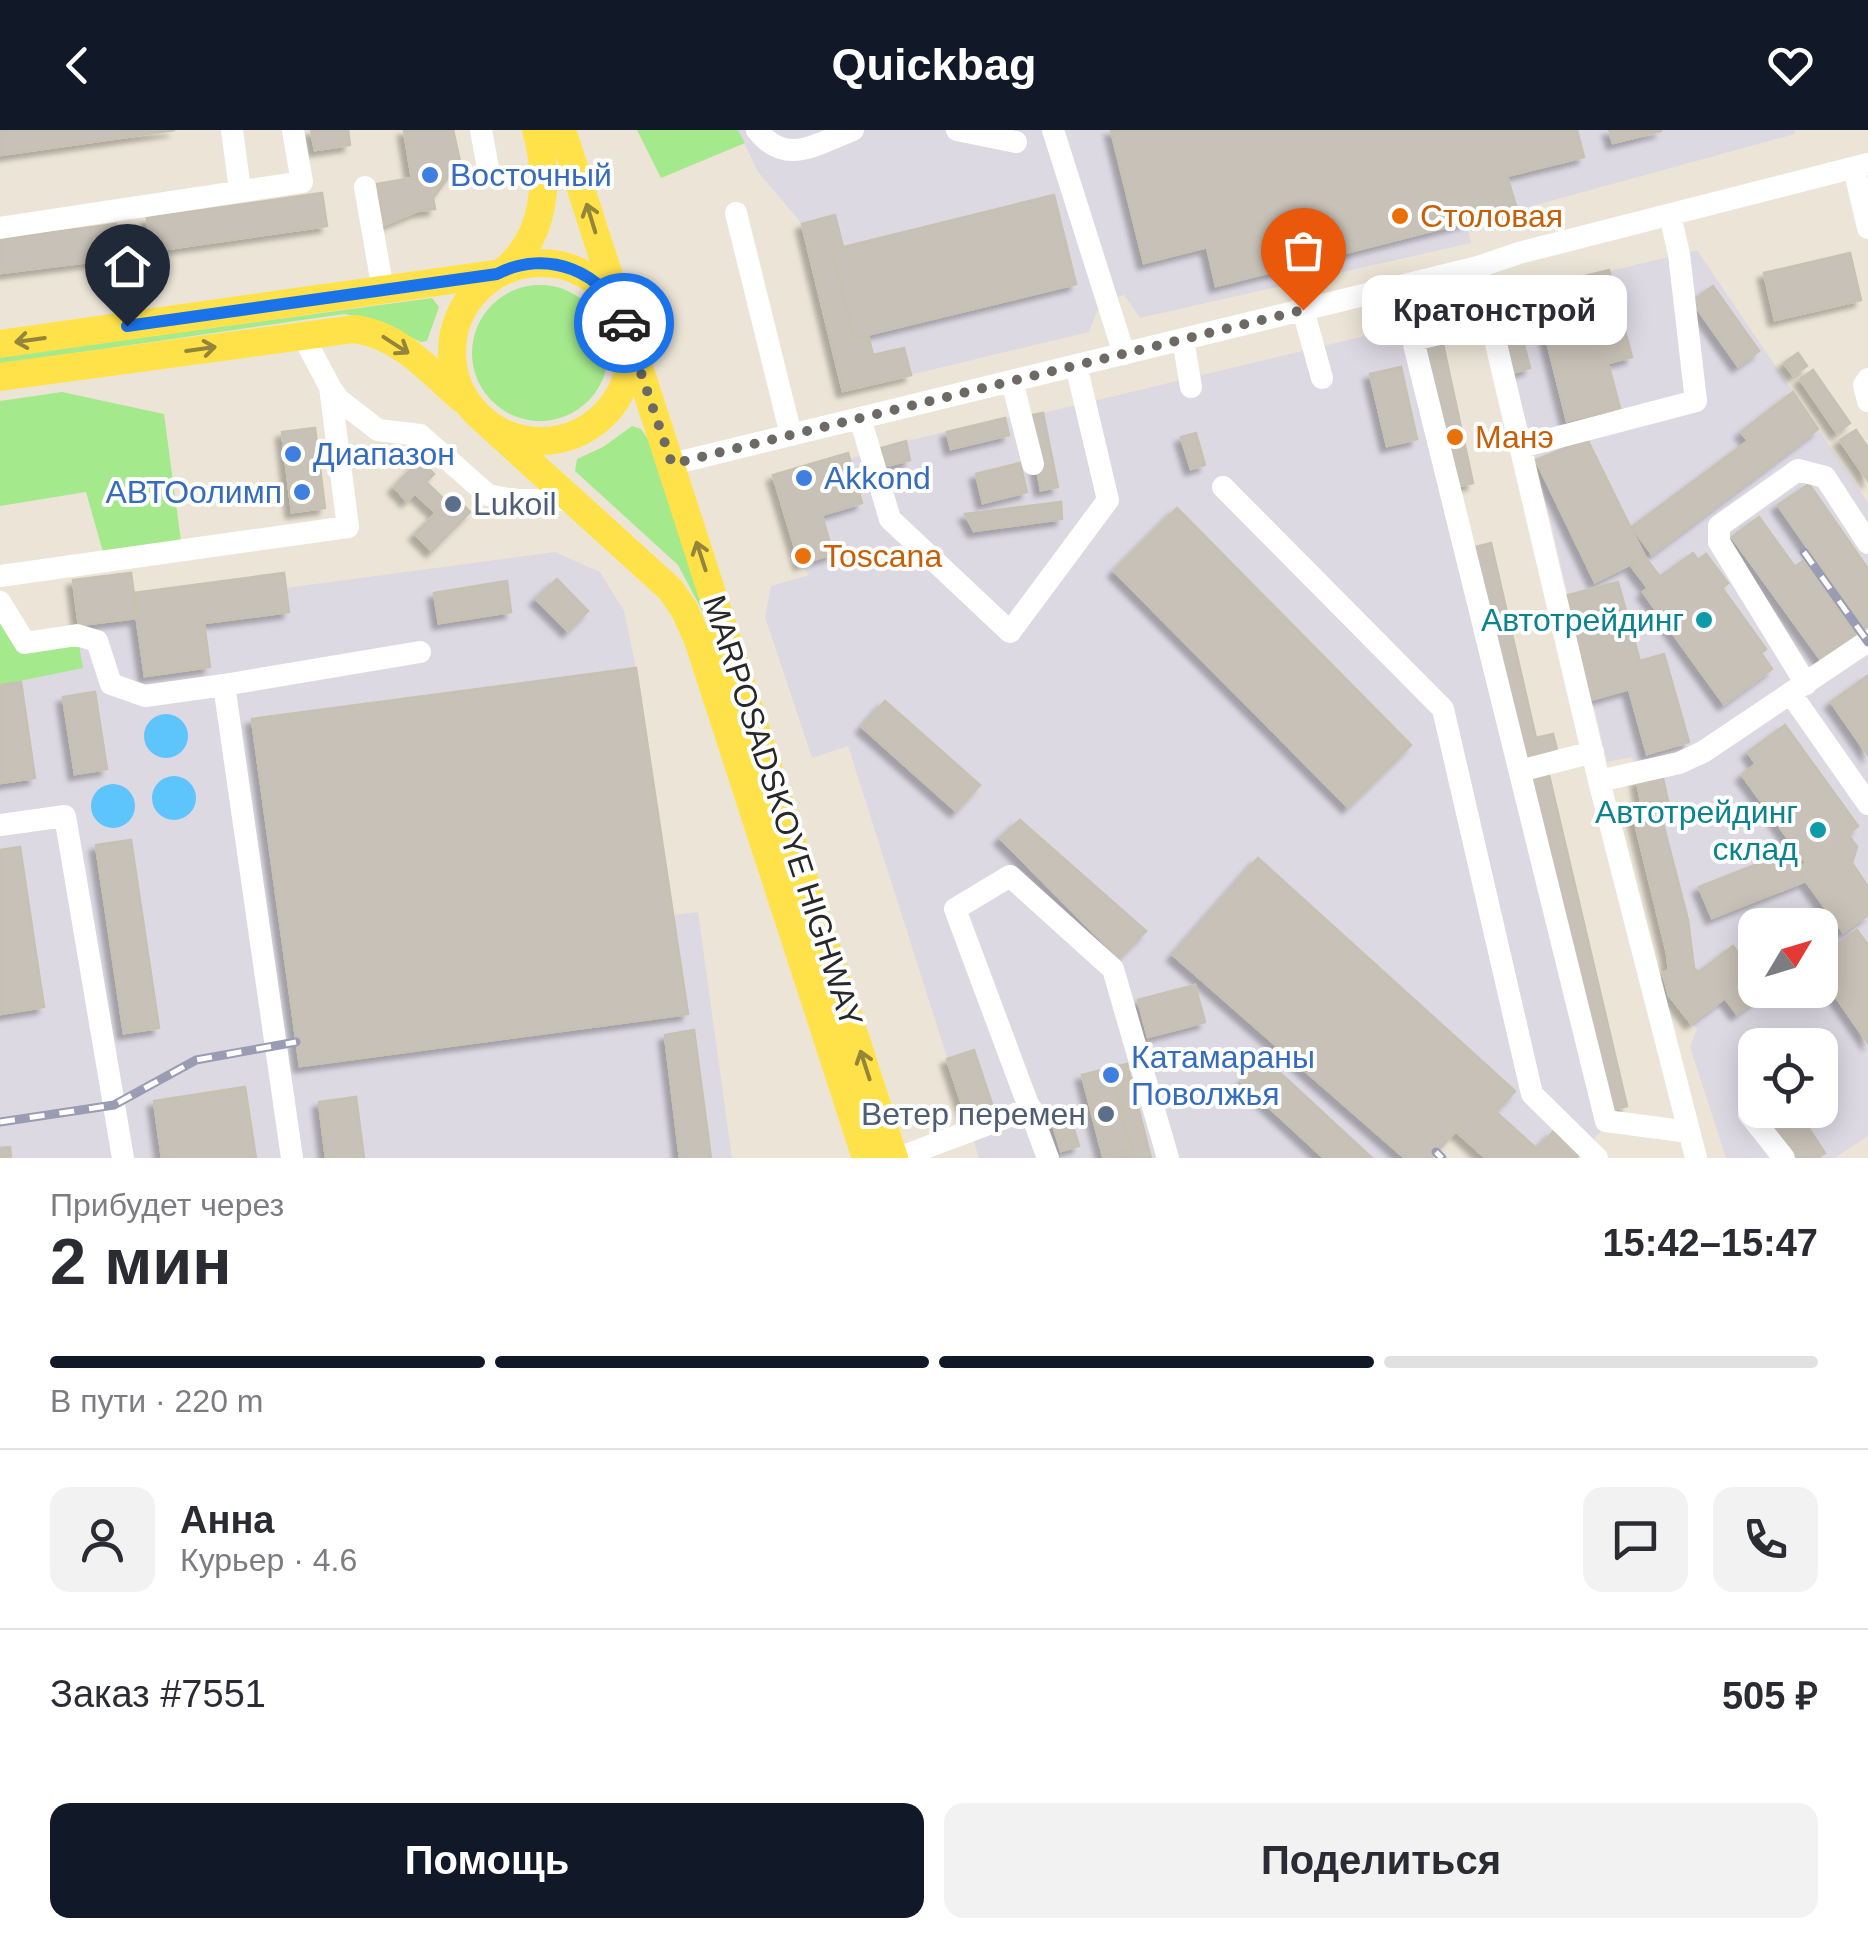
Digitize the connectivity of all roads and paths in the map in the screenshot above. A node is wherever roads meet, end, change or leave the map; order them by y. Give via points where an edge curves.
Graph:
1 (232, 130) edge
2 (293, 130) edge
3 (481, 130) edge
4 (536, 130) edge
5 (562, 130) edge
6 (758, 130) edge
7 (853, 130) edge
8 (957, 130) edge
9 (1054, 130) edge
10 (1016, 142) dead end
11 (1861, 166) edge
12 (489, 172) dead end
13 (365, 186) dead end
14 (240, 190) junction
15 (736, 213) dead end
16 (1670, 216) junction
17 (0, 228) edge
18 (1868, 228) edge
19 (1478, 268) junction
20 (502, 272) junction
21 (383, 290) junction
22 (618, 307) junction
23 (1303, 310) junction
24 (1492, 322) junction
25 (302, 334) junction
26 (630, 339) junction
27 (1182, 340) junction
28 (0, 344) edge
29 (1124, 354) junction
30 (1076, 366) junction
31 (0, 377) edge
32 (1322, 378) dead end
33 (1868, 379) edge
34 (1012, 381) junction
35 (330, 387) junction
36 (1191, 387) dead end
37 (1868, 401) edge
38 (479, 416) junction
39 (860, 418) junction
40 (791, 435) junction
41 (1521, 447) junction
42 (672, 464) junction
43 (1034, 464) dead end
44 (1223, 487) dead end
45 (574, 500) junction
46 (1868, 543) edge
47 (0, 576) edge
48 (0, 602) edge
49 (1868, 641) edge
50 (420, 652) dead end
51 (224, 685) junction
52 (1799, 689) junction
53 (1593, 752) junction
54 (1520, 771) junction
55 (1599, 782) junction
56 (1868, 804) edge
57 (0, 825) edge
58 (1031, 1108) junction
59 (1761, 1128) edge
60 (1688, 1132) junction
61 (124, 1158) edge
62 (292, 1158) edge
63 (866, 1158) edge
64 (896, 1158) edge
65 (1048, 1158) edge
66 (1168, 1158) edge
67 (1597, 1158) edge
68 (1696, 1158) edge
69 (1784, 1158) edge

1 - 14 street
2 - 14 street via 302,182
3 - 12 street
4 - 20 main road via 544,180 538,221 524,250
22 -> 5 main road
6 - 7 street via 778,151 792,152
8 - 10 street
9 - 29 street
11 - 16 street
11 - 18 street
13 - 21 street
14 - 17 street
15 - 40 street
16 - 19 street
16 - 41 street via 1696,402
19 - 23 street
19 - 24 street
20 - 21 main road
20 - 22 main road via 532,262 572,268
20 - 38 main road via 468,299 453,334 454,372
21 -> 28 main road
22 - 26 main road
23 - 27 street
23 - 32 street
24 - 41 street
24 - 54 street via 1413,340
31 -> 25 main road
25 - 35 street
25 -> 38 main road via 354,328 375,333 400,346
26 - 38 main road via 620,396 588,429 531,441 508,436
26 - 42 main road, MARPOSADSKOYE HIGHWAY
27 - 29 street
27 - 36 street
29 - 30 street
30 - 34 street
30 - 39 street via 1108,500 1010,632 890,519
33 - 37 street
34 - 39 street
34 - 43 street
35 - 45 street via 378,430 420,434 488,495
35 - 47 street via 348,527
38 - 45 main road
39 - 40 street
40 - 42 street
41 - 53 street
64 -> 42 main road, MARPOSADSKOYE HIGHWAY
44 - 67 street via 1442,709 1532,1094
45 - 63 main road via 670,589 698,640
46 - 52 street via 1825,477 1798,470 1719,526 1719,542
48 - 51 street via 24,644 77,635 97,641 111,684 144,696
49 - 52 street
50 - 51 street
51 - 62 street
52 - 55 street via 1703,752
52 - 56 street
53 - 54 street
53 - 55 street
54 - 60 street via 1606,1121
55 - 60 street
57 - 61 street via 65,816
58 - 64 street
58 - 65 street
58 - 66 street via 955,909 1010,876 1113,968
59 - 69 street
60 - 68 street

